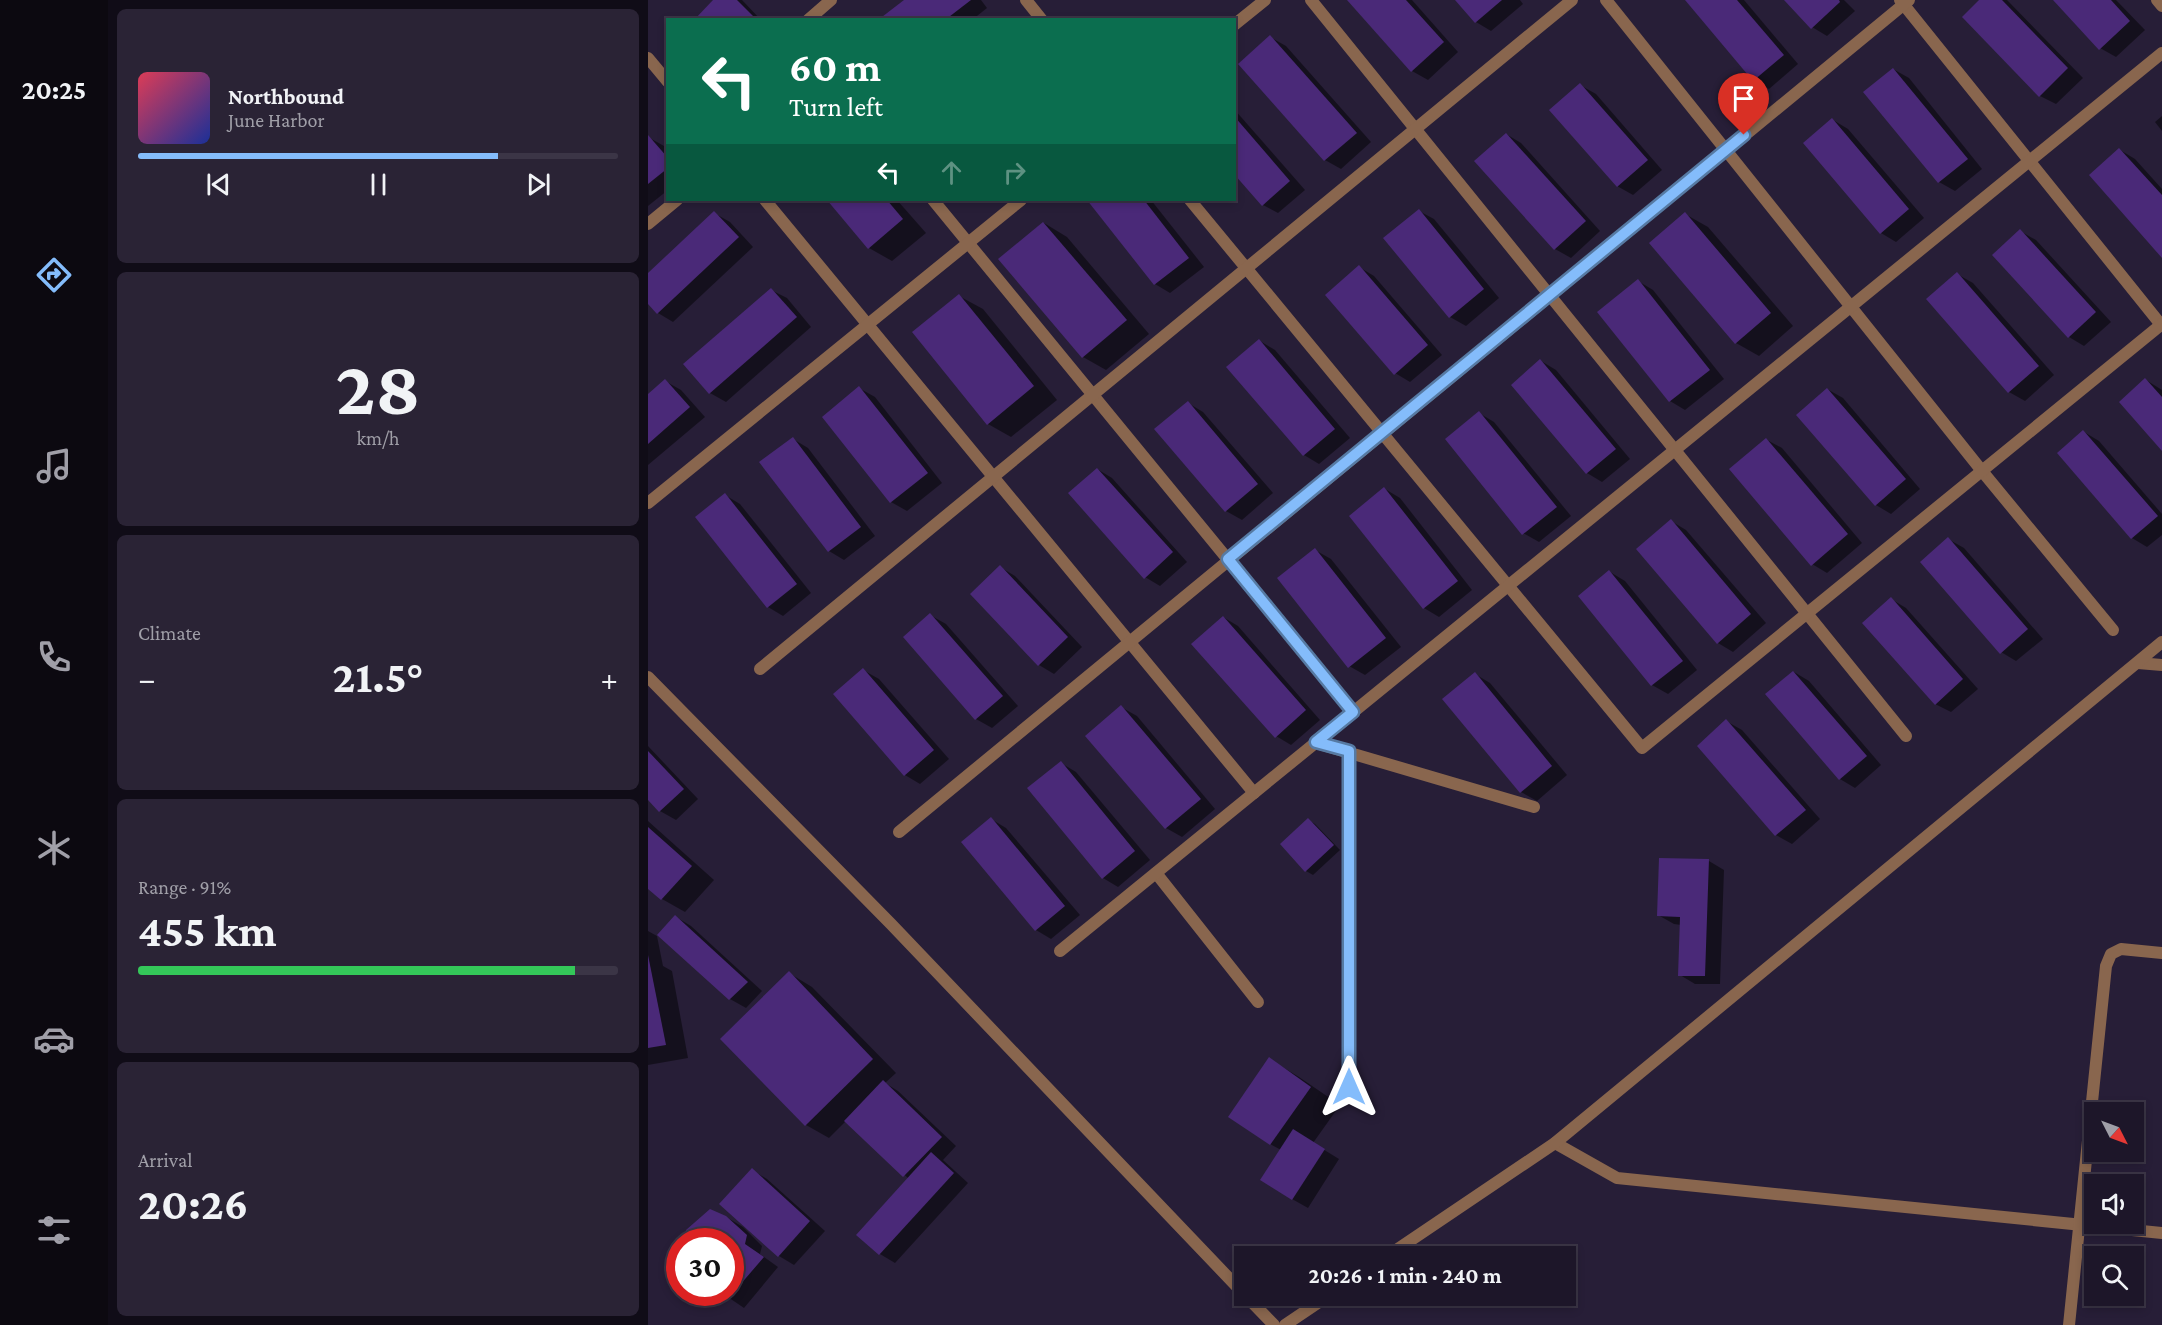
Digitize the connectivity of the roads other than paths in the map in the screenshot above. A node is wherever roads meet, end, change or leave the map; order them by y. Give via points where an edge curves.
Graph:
1 (831, 0) edge
2 (1026, 0) edge
3 (1264, 0) edge
4 (1311, 0) edge
5 (1572, 0) edge
6 (1606, 0) edge
7 (2157, 0) edge
8 (1904, 1) edge
9 (2162, 6) edge
10 (810, 18) edge
11 (1040, 18) edge
12 (1236, 23) edge
13 (2162, 52) edge
14 (648, 58) edge
15 (666, 79) edge
16 (1416, 129) junction
17 (1726, 150) junction
18 (2029, 160) junction
19 (676, 201) edge
20 (766, 201) edge
21 (934, 201) edge
22 (1020, 201) edge
23 (1191, 201) edge
24 (648, 224) edge
25 (968, 242) junction
26 (1247, 268) junction
27 (1550, 295) junction
28 (1850, 307) junction
29 (867, 324) junction
30 (2162, 325) edge
31 (1093, 395) junction
32 (1383, 433) junction
33 (1675, 450) junction
34 (1982, 471) junction
35 (993, 476) junction
36 (648, 503) edge
37 (1228, 559) junction
38 (1508, 586) junction
39 (1807, 614) junction
40 (2113, 630) dead end
41 (1129, 641) junction
42 (2162, 642) edge
43 (2138, 663) junction
44 (2162, 665) edge
45 (760, 669) dead end
46 (648, 677) edge
47 (1353, 712) junction
48 (1906, 736) dead end
49 (1316, 742) junction
50 (1349, 751) junction
51 (1254, 793) junction
52 (1534, 807) dead end
53 (898, 831) dead end
54 (1156, 873) junction
55 (1060, 951) dead end
56 (2162, 953) edge
57 (1258, 1002) dead end
58 (1349, 1087) dead end
59 (1555, 1143) junction
60 (2080, 1225) junction
61 (2162, 1233) edge
62 (1402, 1246) edge
63 (1234, 1282) edge
64 (1256, 1306) edge
65 (1313, 1306) edge
66 (1274, 1325) edge
67 (1285, 1325) edge
68 (2069, 1325) edge

1 - 10 street
2 - 11 street
3 - 12 street
4 - 16 street
5 - 16 street
6 - 17 street
7 - 9 street
8 - 17 street
8 - 18 street
13 - 18 street
14 - 15 street
16 - 26 street
16 - 27 street
17 - 27 street
17 - 28 street
18 - 28 street
18 - 30 street
19 - 24 street
20 - 29 street
21 - 25 street
22 - 25 street
23 - 26 street
25 - 29 street
25 - 31 street
26 - 31 street
26 - 32 street
27 - 32 street
27 - 33 street
28 - 33 street
28 - 34 street
29 - 35 street
29 - 36 street
30 - 34 street
31 - 35 street
31 - 37 street
32 - 37 street
32 - 38 street
33 - 38 street
33 - 39 street
34 - 39 street
34 - 40 street
35 - 41 street
35 - 45 street
37 - 41 street
37 - 47 street
38 - 39 street via 1642,748
38 - 47 street
39 - 48 street
41 - 51 street
41 - 53 street
42 - 43 street
43 - 44 street
43 - 59 street
46 - 63 street
47 - 49 street
49 - 50 street
49 - 51 street
50 - 52 street
50 - 58 street
51 - 54 street
54 - 55 street
54 - 57 street
56 - 60 street via 2121,949 2111,954 2106,966
59 - 60 street via 1617,1178
59 - 62 street
60 - 61 street
60 - 68 street
64 - 66 street
65 - 67 street

